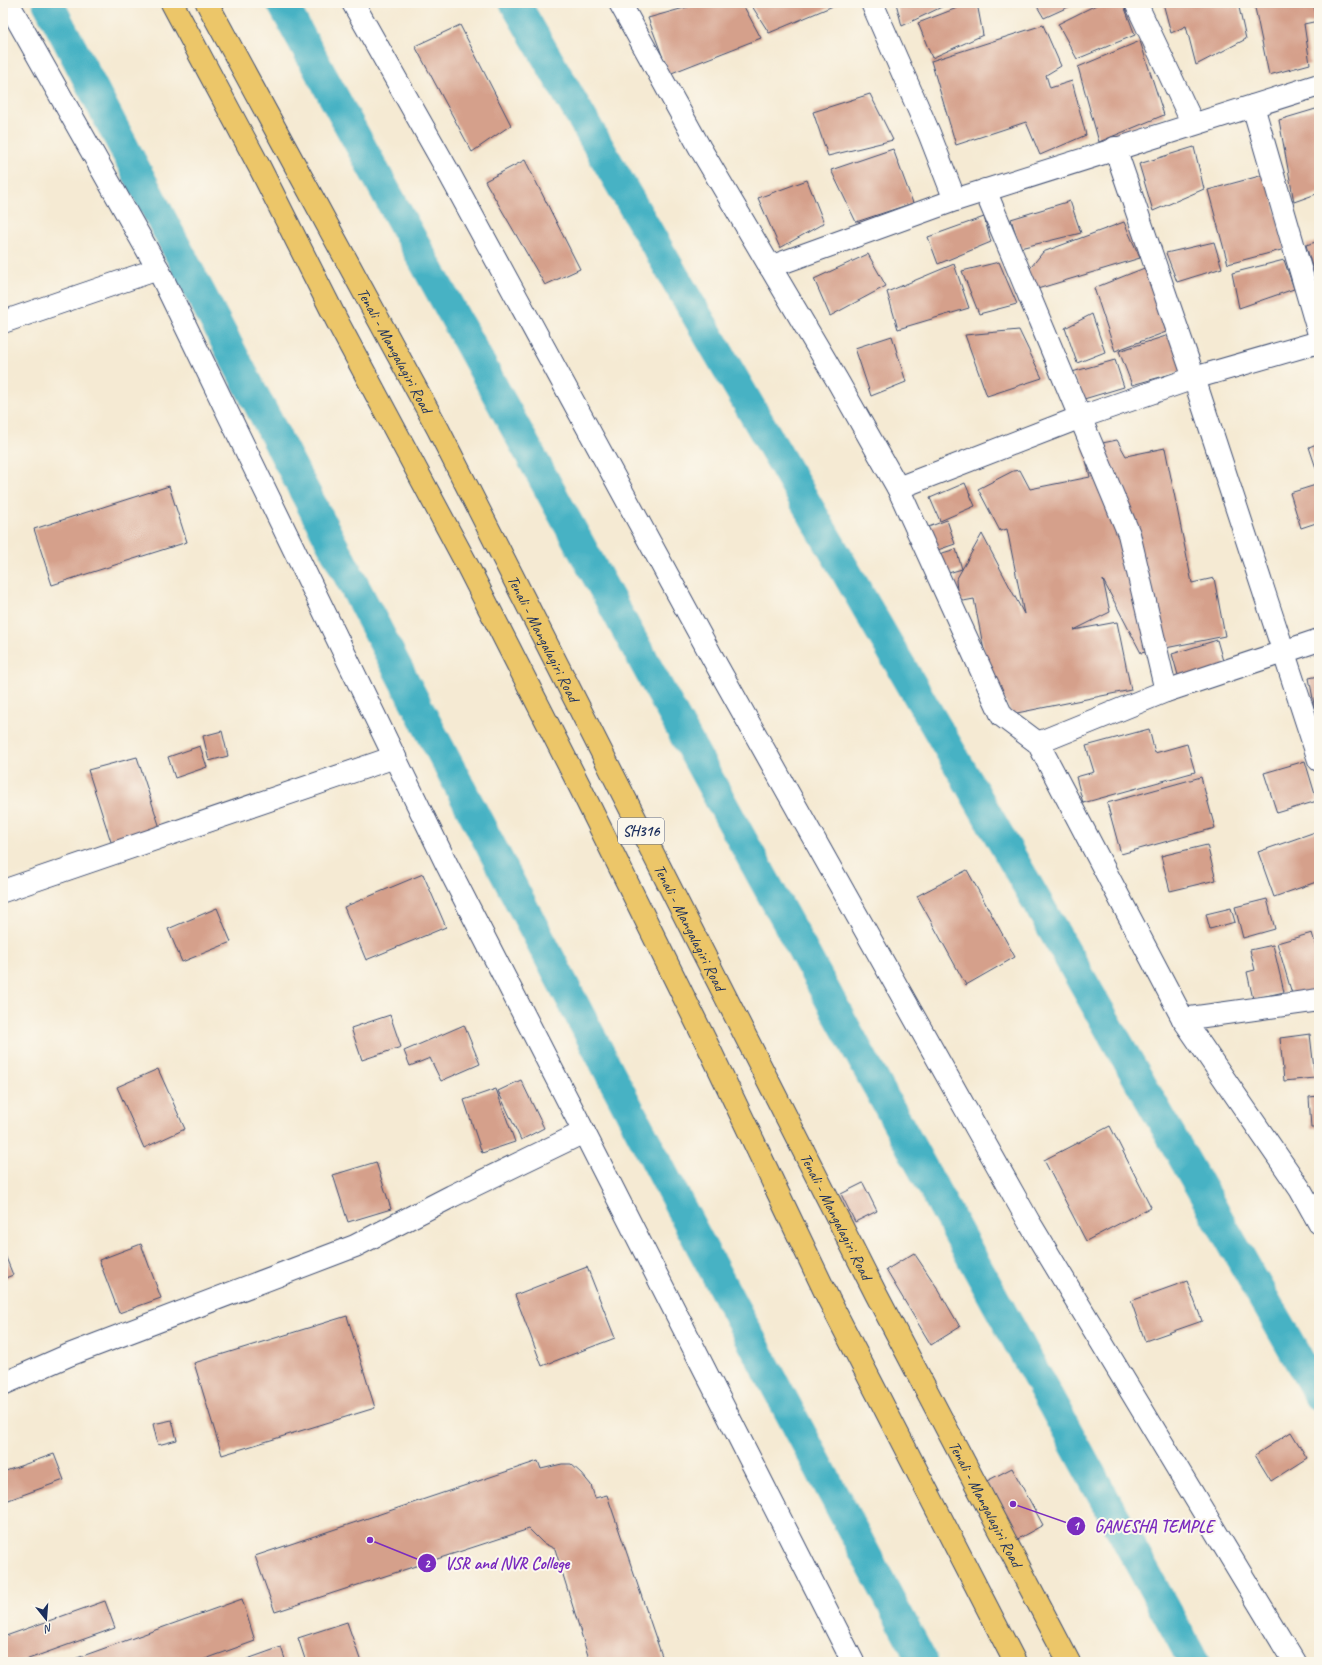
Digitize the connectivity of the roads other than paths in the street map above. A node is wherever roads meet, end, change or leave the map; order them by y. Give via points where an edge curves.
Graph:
1 (8, 3) edge
2 (172, 3) edge
3 (207, 3) edge
4 (353, 3) edge
5 (620, 3) edge
6 (872, 3) edge
7 (1136, 3) edge
8 (1319, 85) edge
9 (1253, 106) junction
10 (1193, 124) junction
11 (1115, 148) junction
12 (985, 190) junction
13 (955, 200) junction
14 (770, 267) junction
15 (158, 269) junction
16 (3, 322) edge
17 (1319, 334) edge
18 (1319, 342) edge
19 (1194, 378) junction
20 (1081, 417) junction
21 (898, 488) junction
22 (1319, 640) edge
23 (1284, 651) junction
24 (1166, 691) junction
25 (1038, 743) junction
26 (395, 756) junction
27 (1319, 760) edge
28 (3, 891) edge
29 (1319, 1000) edge
30 (1183, 1019) junction
31 (584, 1132) junction
32 (1319, 1223) edge
33 (3, 1384) edge
34 (853, 1662) edge
35 (1015, 1662) edge
36 (1070, 1662) edge
37 (1294, 1662) edge

1 - 15 street
2 - 35 main road, SH316 via 574,774 829,1300
3 - 36 main road, Tenali - Mangalagiri Road / SH316 via 438,429 876,1294
4 - 37 street via 717,666 1029,1222
5 - 14 street via 700,148
6 - 13 street via 929,133
7 - 10 street
8 - 9 street
9 - 10 street
9 - 17 street
10 - 11 street
11 - 12 street
11 - 19 street
12 - 13 street
12 - 20 street
13 - 14 street
14 - 21 street
15 - 16 street
15 - 26 street
18 - 19 street
19 - 20 street
19 - 23 street
20 - 21 street
20 - 24 street via 1130,534
21 - 25 street via 1002,716
22 - 23 street
23 - 24 street
23 - 27 street
24 - 25 street
25 - 30 street
26 - 28 street
26 - 31 street via 446,863
29 - 30 street
30 - 32 street via 1300,1189
31 - 33 street via 355,1246 69,1355
31 - 34 street

